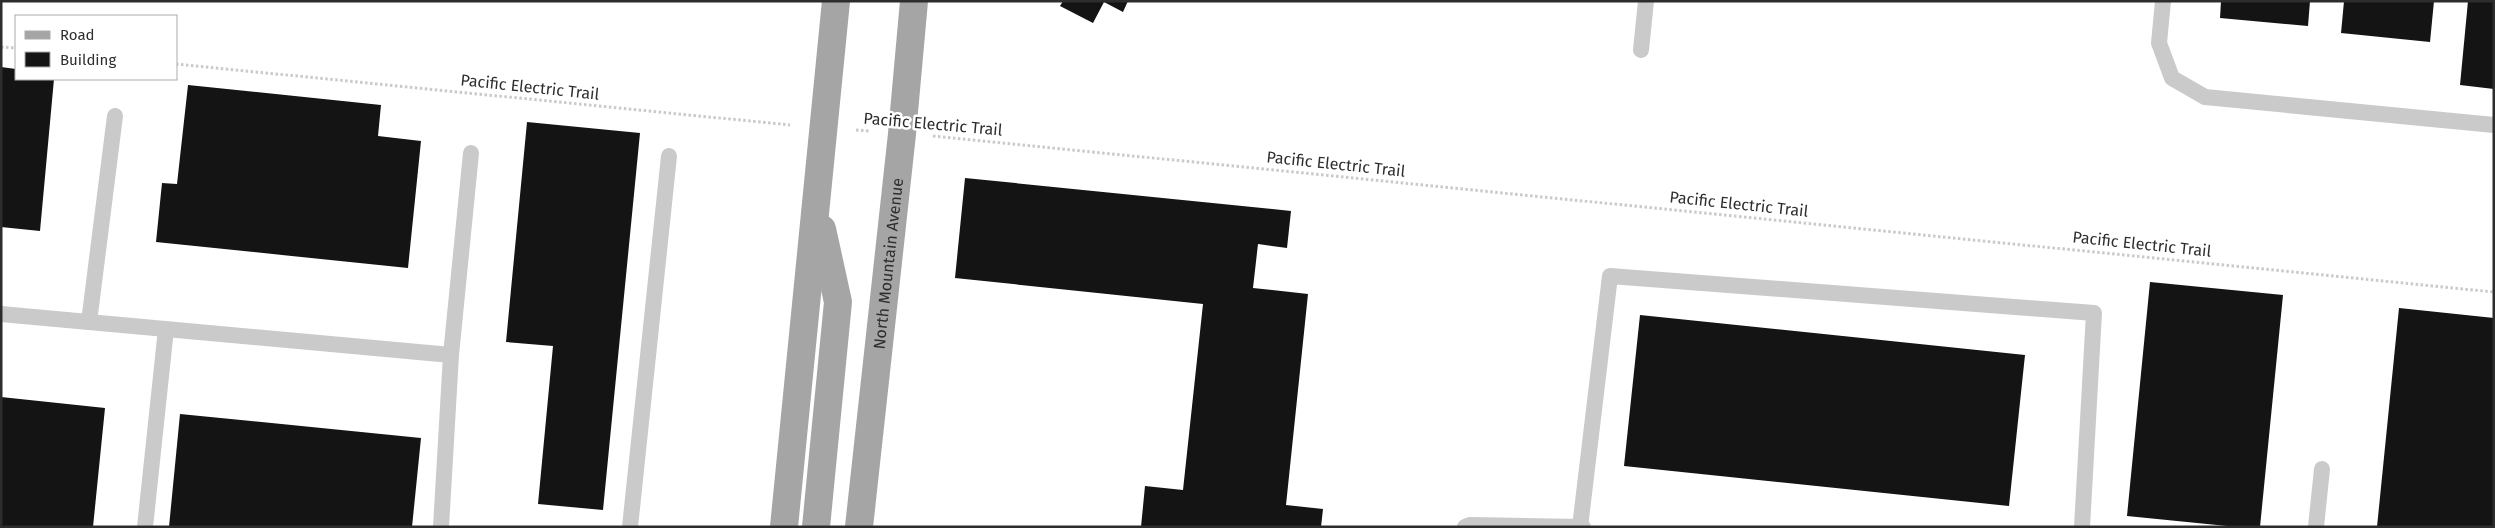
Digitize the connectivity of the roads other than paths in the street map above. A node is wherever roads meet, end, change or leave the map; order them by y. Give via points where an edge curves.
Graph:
1 (836, 1) edge
2 (914, 1) edge
3 (1646, 1) edge
4 (2163, 1) edge
5 (1641, 50) dead end
6 (115, 116) dead end
7 (2494, 125) edge
8 (471, 152) dead end
9 (669, 156) dead end
10 (816, 203) junction
11 (1, 314) edge
12 (89, 322) junction
13 (166, 329) junction
14 (451, 355) junction
15 (2322, 469) dead end
16 (145, 527) edge
17 (441, 527) edge
18 (630, 527) edge
19 (784, 527) edge
20 (816, 527) edge
21 (859, 527) edge
22 (1465, 527) edge
23 (1581, 527) edge
24 (2082, 527) edge
25 (2316, 527) edge

1 - 10 main road
2 - 21 main road, North Mountain Avenue
3 - 5 lane
4 - 7 lane via 2159,43 2172,78 2205,97
6 - 12 lane
8 - 14 lane
9 - 18 lane
10 - 19 main road
10 - 20 main road via 838,302
11 - 12 lane
12 - 13 lane
13 - 14 lane
13 - 16 lane
14 - 17 lane
15 - 25 lane
22 - 23 lane
23 - 24 lane via 1610,276 2094,313

